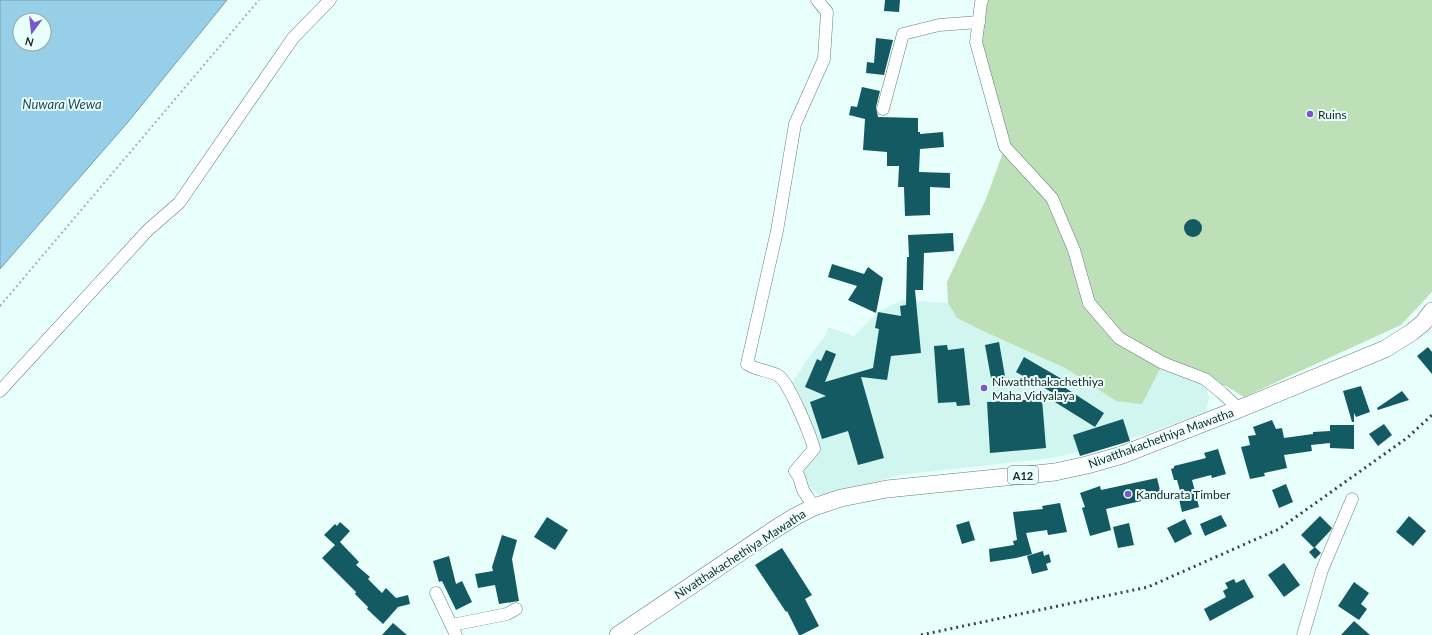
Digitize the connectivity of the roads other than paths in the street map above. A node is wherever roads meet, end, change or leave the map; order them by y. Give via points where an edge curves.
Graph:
1 (330, 0) edge
2 (817, 0) edge
3 (982, 0) edge
4 (979, 22) junction
5 (883, 109) dead end
6 (1432, 311) edge
7 (0, 391) edge
8 (1239, 409) junction
9 (1352, 499) dead end
10 (814, 507) junction
11 (436, 593) dead end
12 (516, 609) dead end
13 (454, 630) edge
14 (618, 635) edge
15 (1303, 635) edge

1 - 7 street via 293,38 179,203 148,230
2 - 10 street via 827,12 824,59 795,124 777,231 747,364 772,372 780,377 788,388 814,449 795,471
3 - 4 street
4 - 5 street via 939,25 904,33
4 - 8 street via 976,42 1005,147 1052,198 1074,250 1089,303 1119,338 1163,363 1205,379
6 - 8 highway, Nivatthakachethiya Mawatha / A12 via 1412,332 1385,349
8 - 10 highway, Nivatthakachethiya Mawatha / A12 via 1122,455 1087,465 1055,472 887,489 841,498
9 - 15 street via 1322,570
10 - 14 highway, Nivatthakachethiya Mawatha / A12 via 772,531
11 - 13 street
12 - 13 street

